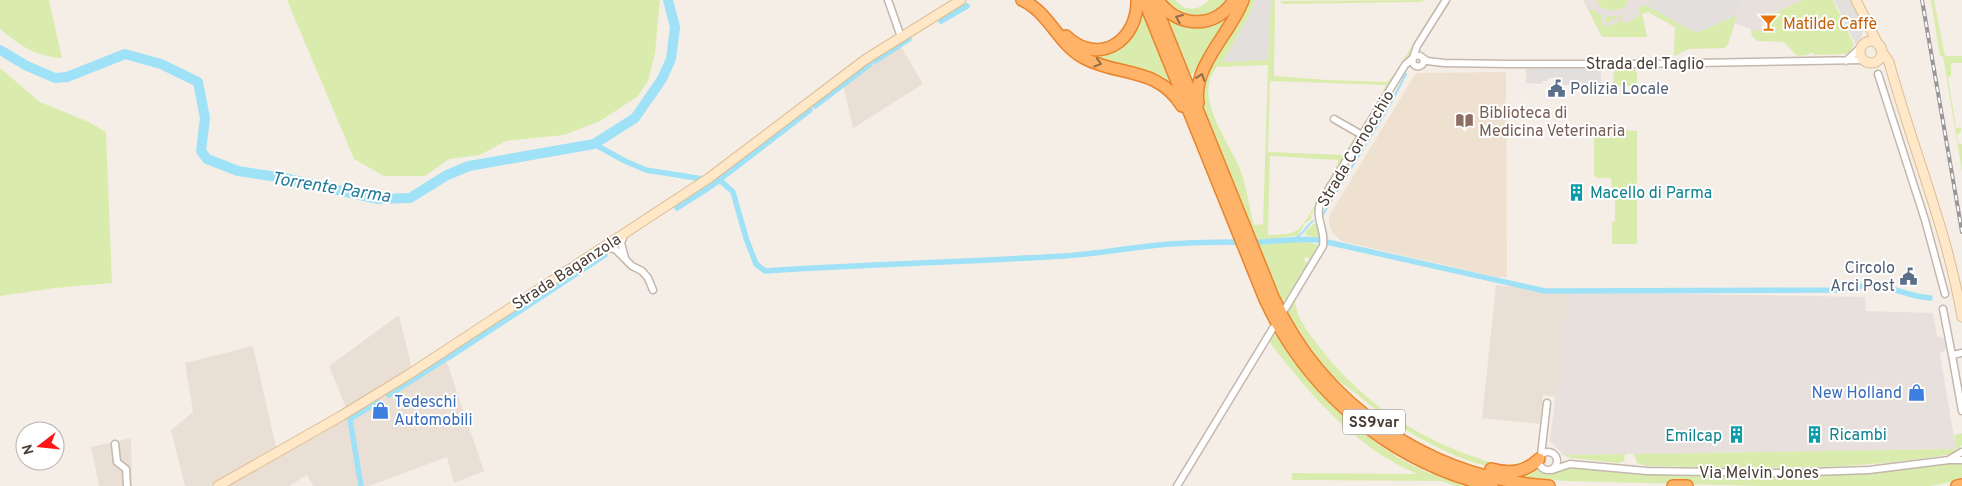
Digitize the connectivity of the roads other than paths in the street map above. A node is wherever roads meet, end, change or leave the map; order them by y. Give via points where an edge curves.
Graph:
1 (888, 0) edge
2 (961, 0) edge
3 (1022, 0) edge
4 (1032, 0) edge
5 (1136, 0) edge
6 (1144, 0) edge
7 (1153, 0) edge
8 (1158, 0) edge
9 (1234, 0) edge
10 (1243, 0) edge
11 (1446, 0) edge
12 (1856, 0) edge
13 (1867, 23) junction
14 (901, 37) junction
15 (1420, 42) junction
16 (1862, 46) junction
17 (1880, 48) junction
18 (1422, 57) junction
19 (1413, 58) junction
20 (1864, 60) junction
21 (1846, 61) junction
22 (1875, 61) junction
23 (1444, 64) junction
24 (1418, 66) junction
25 (1404, 69) junction
26 (1892, 72) junction
27 (1878, 74) dead end
28 (1898, 91) junction
29 (1886, 95) junction
30 (1334, 120) dead end
31 (1362, 135) junction
32 (1913, 138) junction
33 (1209, 140) junction
34 (1900, 142) junction
35 (1215, 176) junction
36 (1233, 211) junction
37 (1937, 216) junction
38 (1925, 220) junction
39 (626, 232) junction
40 (613, 240) junction
41 (600, 249) junction
42 (620, 251) junction
43 (1258, 272) junction
44 (654, 290) dead end
45 (1945, 294) dead end
46 (1284, 309) dead end
47 (1943, 309) dead end
48 (1962, 317) edge
49 (1273, 328) dead end
50 (1962, 354) edge
51 (1952, 355) junction
52 (1328, 381) junction
53 (1547, 403) dead end
54 (1962, 411) edge
55 (1544, 433) junction
56 (115, 444) dead end
57 (1962, 452) edge
58 (1554, 455) junction
59 (1540, 457) junction
60 (1947, 460) junction
61 (1962, 460) edge
62 (1571, 464) junction
63 (1552, 470) junction
64 (1470, 480) junction
65 (1962, 485) edge
66 (127, 486) edge
67 (218, 486) edge
68 (1177, 486) edge
69 (1483, 486) edge
70 (1492, 486) edge
71 (1549, 486) edge
72 (1673, 486) edge
73 (1687, 486) edge
74 (1957, 486) edge

1 - 14 street
2 - 14 main road, Strada Baganzola
3 -> 35 highway via 1039,10 1066,44 1082,57 1148,77 1169,90 1185,110
4 - 5 highway via 1072,42 1099,50 1116,44 1127,35 1134,23
6 - 35 highway, SS9var
7 - 33 highway, SS9var
9 -> 8 highway via 1216,17 1198,22 1176,17
33 -> 10 highway via 1208,127 1198,101 1199,80
11 - 15 street, Strada Cornocchio
12 - 13 main road
13 - 16 main road
13 - 17 main road
14 - 39 main road, Strada Baganzola via 866,59 708,178
15 - 18 street
15 - 19 street, Strada Cornocchio
16 - 17 main road via 1871,41
16 - 20 main road
16 - 21 street
17 - 22 main road via 1879,58
17 - 26 main road
18 - 19 street
18 - 23 street, Strada del Taglio
18 - 24 street via 1424,63
19 - 24 street via 1413,64
19 - 25 street, Strada Cornocchio
20 - 21 street, Strada del Taglio
20 - 22 main road
21 - 23 street, Strada del Taglio
22 - 26 main road via 1887,65
23 - 24 street, Strada del Taglio
24 - 25 street
25 - 31 street, Strada Cornocchio
26 - 28 main road
27 - 29 street
28 - 29 street
28 - 32 main road
29 - 34 street
30 - 31 street
31 - 46 street, Strada Cornocchio via 1320,203 1317,213 1324,242
32 - 34 street
32 - 37 main road
33 - 36 highway, SS9var
34 - 38 street
35 - 36 highway, SS9var
36 - 43 highway, SS9var
37 - 38 street
37 - 48 main road via 1952,266
38 - 45 street
39 - 40 main road, Strada Baganzola
39 - 42 street
40 - 41 main road, Strada Baganzola
40 - 42 street via 620,245
41 - 42 street
41 - 67 main road, Strada Baganzola via 383,391
42 - 44 street via 642,271
43 - 52 highway, SS9var via 1292,334
43 - 64 highway, SS9var via 1270,310 1287,341 1340,405 1402,451
47 - 51 street
49 - 68 street
50 - 51 street
51 - 54 street
52 - 59 highway via 1388,425 1457,459 1510,473 1526,469
52 - 71 highway, SS9var via 1379,426 1432,457 1484,476
53 - 55 street
55 - 58 street
55 - 59 street
56 - 66 street via 117,462 126,469
57 - 60 street, Via Melvin Jones
58 - 59 street via 1547,452
58 - 62 street, Via Melvin Jones
58 - 63 street via 1556,464
59 - 63 street via 1541,468
60 - 61 street, Via Melvin Jones
60 - 62 street, Via Melvin Jones via 1878,469 1772,473 1647,471
62 - 63 street, Via Melvin Jones
64 - 69 highway
64 - 70 highway, SS9var
65 - 74 highway
72 - 73 highway

